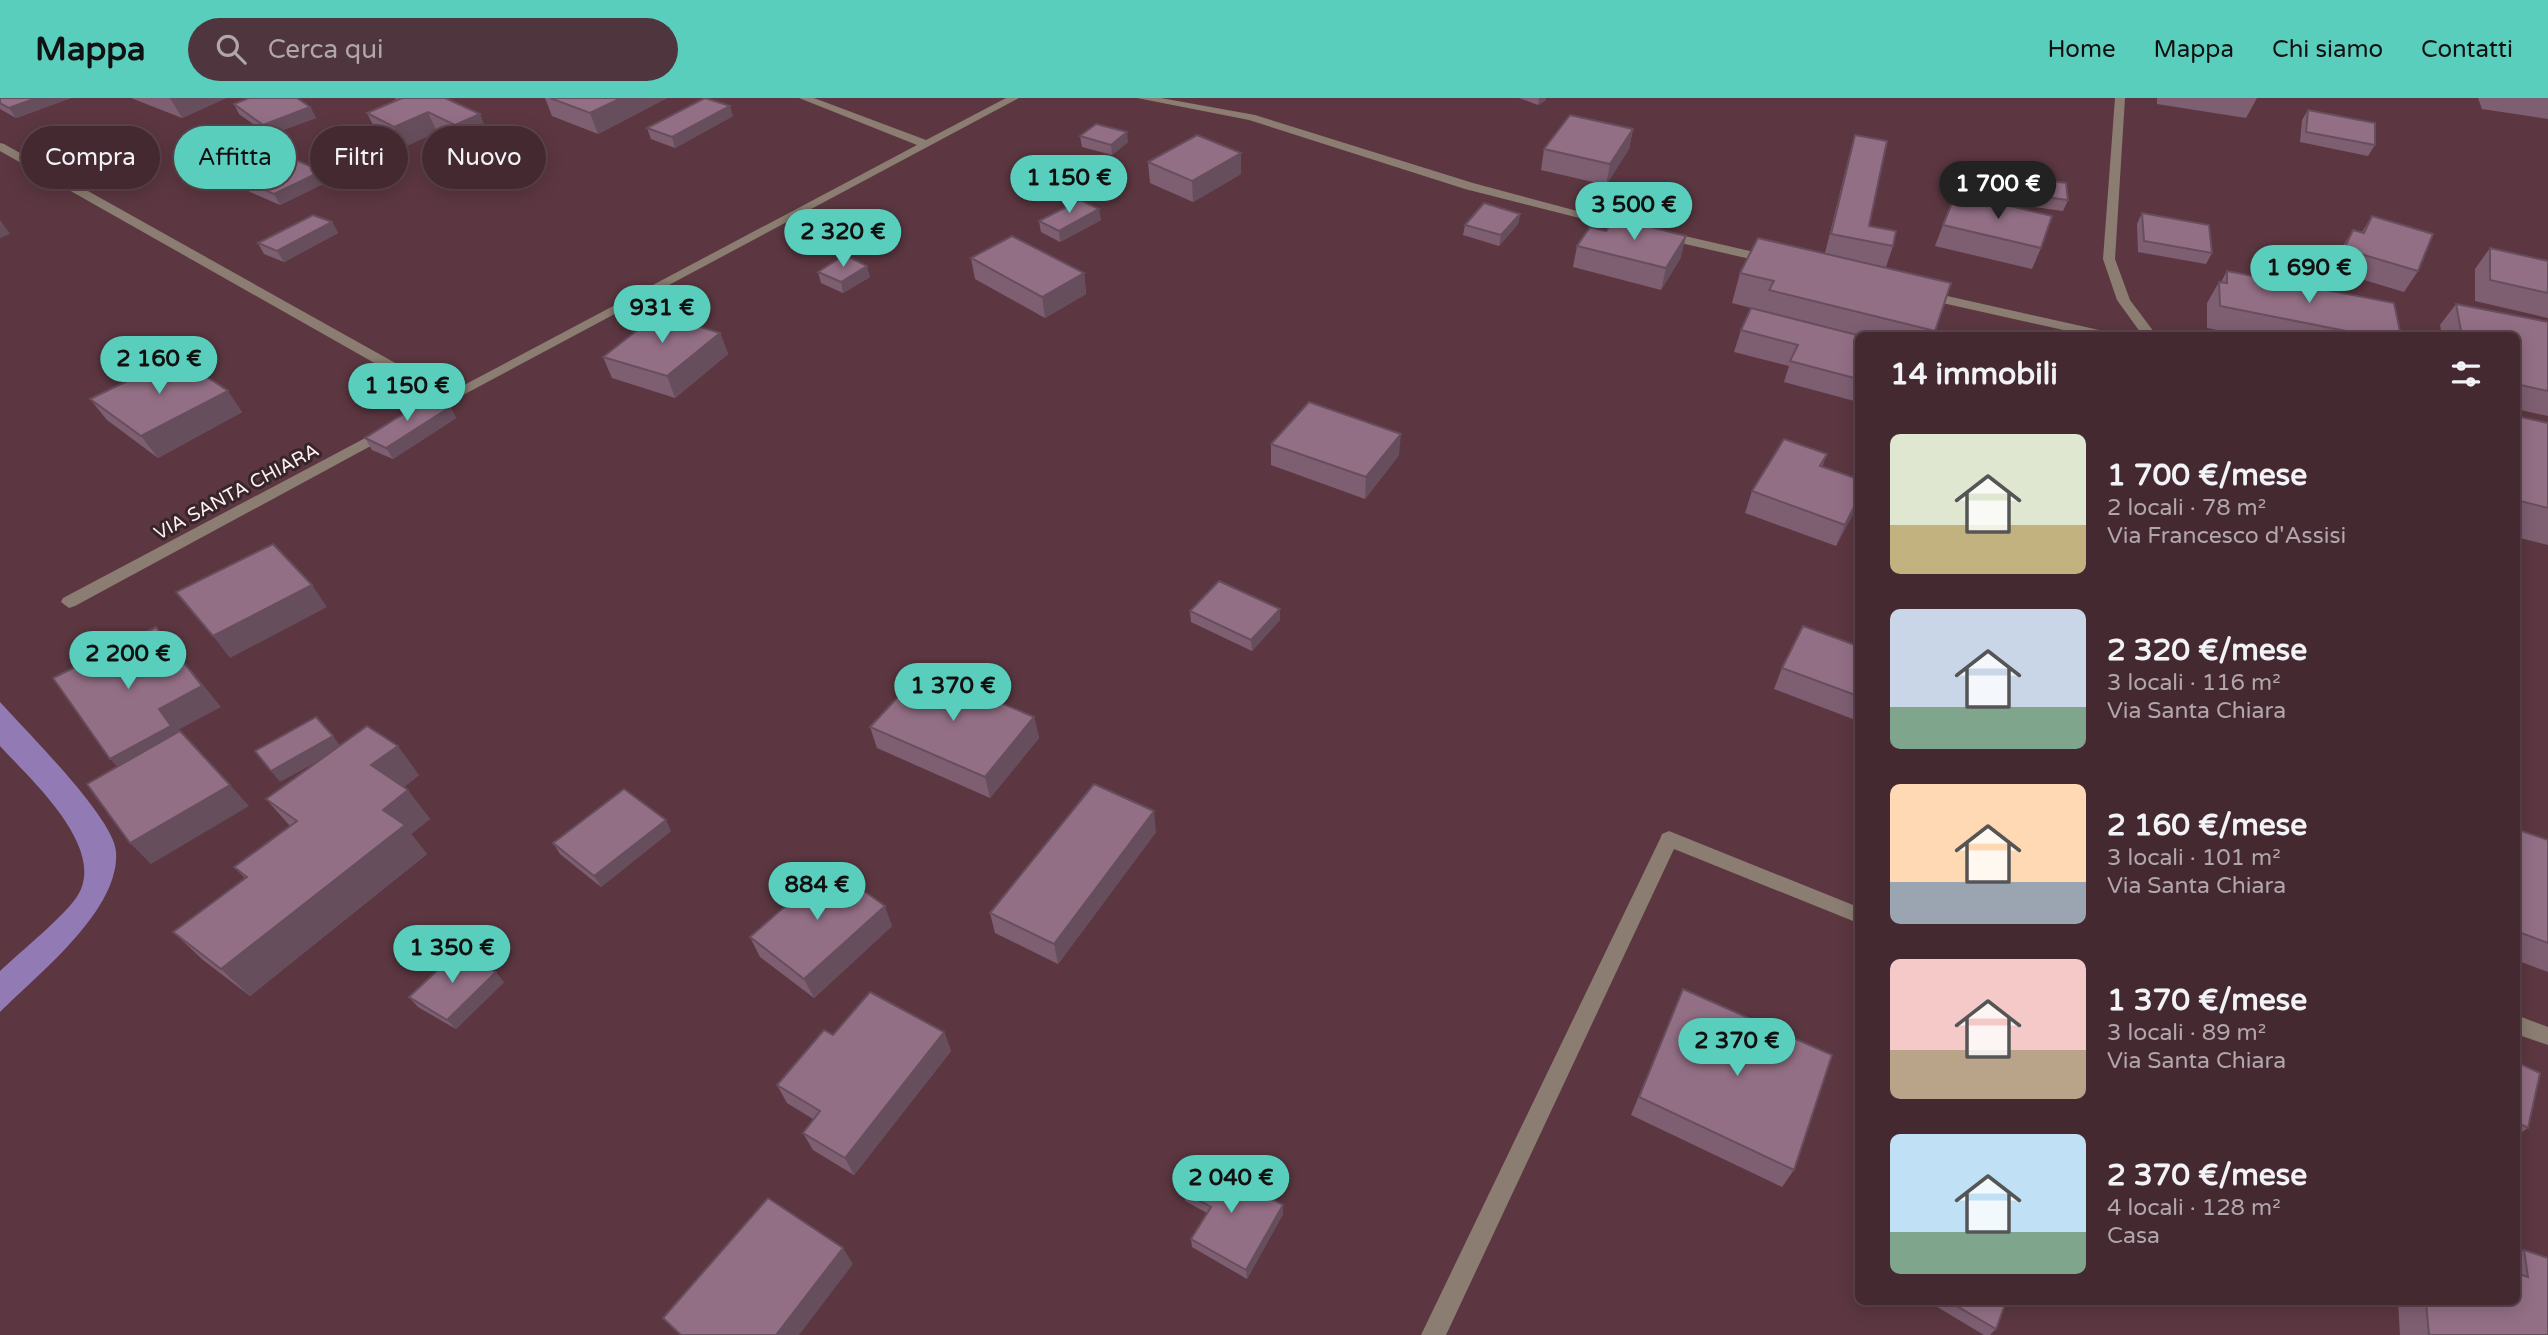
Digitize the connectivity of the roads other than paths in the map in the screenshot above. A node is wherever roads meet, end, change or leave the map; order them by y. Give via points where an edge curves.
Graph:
1 (804, 98) edge
2 (1014, 98) edge
3 (1142, 98) edge
4 (2120, 98) edge
5 (925, 144) junction
6 (0, 146) edge
7 (1785, 263) edge
8 (1906, 290) edge
9 (2090, 332) edge
10 (2147, 332) edge
11 (449, 399) junction
12 (69, 602) dead end
13 (1855, 914) edge
14 (2520, 1026) edge
15 (2548, 1036) edge
16 (1433, 1335) edge

1 - 5 street
2 - 5 street, VIA SANTA CHIARA
3 - 7 street via 1251,117 1510,198
4 - 10 street via 2109,259 2123,300
5 - 11 street, VIA SANTA CHIARA
6 - 11 street
8 - 9 street
11 - 12 street, VIA SANTA CHIARA
13 - 16 street via 1669,839
14 - 15 street

